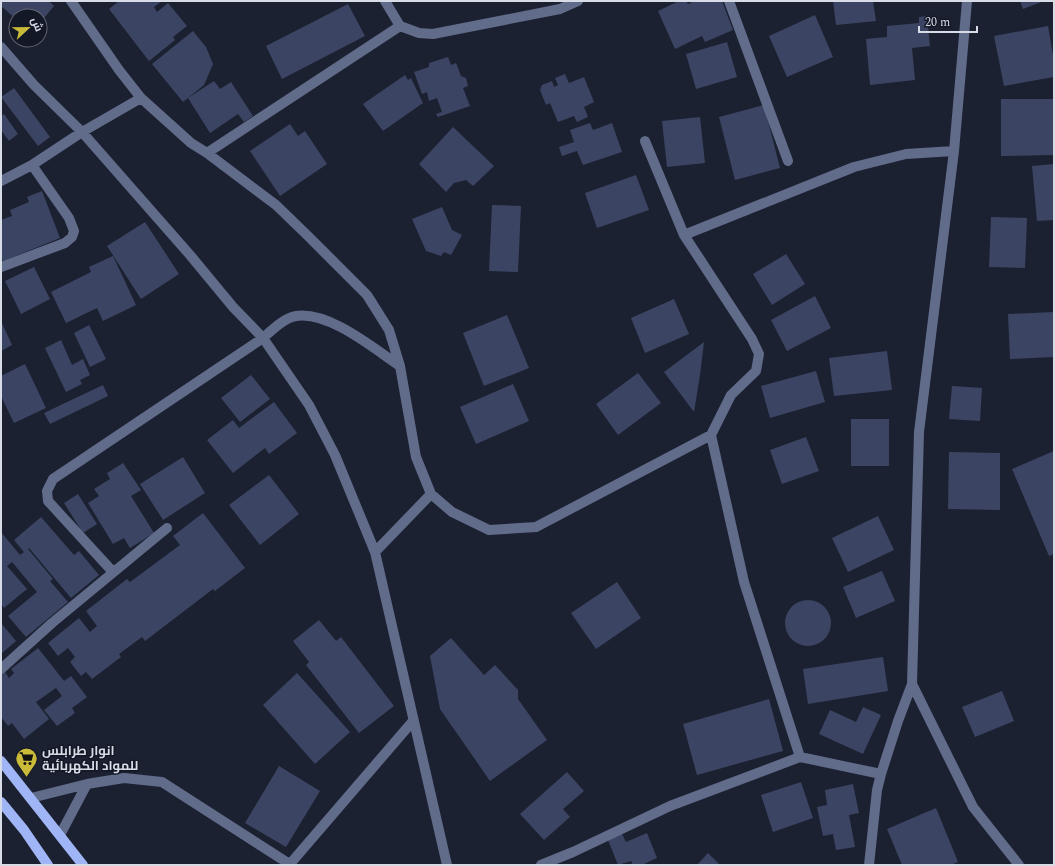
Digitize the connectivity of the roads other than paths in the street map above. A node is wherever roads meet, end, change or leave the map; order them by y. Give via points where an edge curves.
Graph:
1 (71, 1) edge
2 (386, 1) edge
3 (578, 1) edge
4 (729, 1) edge
5 (967, 1) edge
6 (558, 5) edge
7 (400, 26) junction
8 (1, 47) edge
9 (141, 98) junction
10 (82, 132) junction
11 (644, 141) dead end
12 (954, 151) junction
13 (207, 153) junction
14 (788, 161) dead end
15 (32, 165) junction
16 (1, 181) edge
17 (684, 235) junction
18 (1, 267) edge
19 (263, 338) junction
20 (400, 366) junction
21 (712, 435) junction
22 (431, 494) junction
23 (167, 528) dead end
24 (376, 552) junction
25 (113, 572) junction
26 (1, 669) edge
27 (912, 684) junction
28 (413, 721) junction
29 (800, 757) junction
30 (1, 761) edge
31 (881, 774) junction
32 (87, 784) junction
33 (31, 798) junction
34 (1, 802) edge
35 (60, 835) junction
36 (290, 864) edge
37 (48, 865) edge
38 (83, 865) edge
39 (447, 865) edge
40 (541, 865) edge
41 (869, 865) edge
42 (1019, 865) edge

1 - 9 street
2 - 7 street
3 - 6 street
4 - 14 street
5 - 12 street
6 - 7 street via 433,34 418,34
7 - 13 street
8 - 10 street via 34,85
9 - 10 street
9 - 13 street via 191,143
10 - 15 street
10 - 19 street
11 - 17 street
12 - 17 street via 906,154 854,167
12 - 27 street via 920,432
13 - 20 street via 276,205 367,295 389,330
15 - 16 street
15 - 18 street via 69,218 74,231 72,238
17 - 21 street via 752,339 759,354 756,371 731,395
19 - 20 street via 296,316 316,317 334,323
19 - 24 street via 309,405 335,455
19 - 25 street via 53,479 47,491 48,501
20 - 22 street via 416,457
21 - 22 street via 536,527 489,530 452,512
21 - 29 street via 744,582
22 - 24 street
23 - 25 street
24 - 28 street
25 - 26 street
27 - 31 street
27 - 42 street via 973,807
28 - 36 street
28 - 39 street
29 - 31 street
29 - 40 street via 670,806
30 - 33 main road
31 - 41 street
32 - 33 street
32 - 35 street
32 - 36 street via 124,778 162,782
33 - 35 main road
34 - 37 main road
35 - 38 main road

